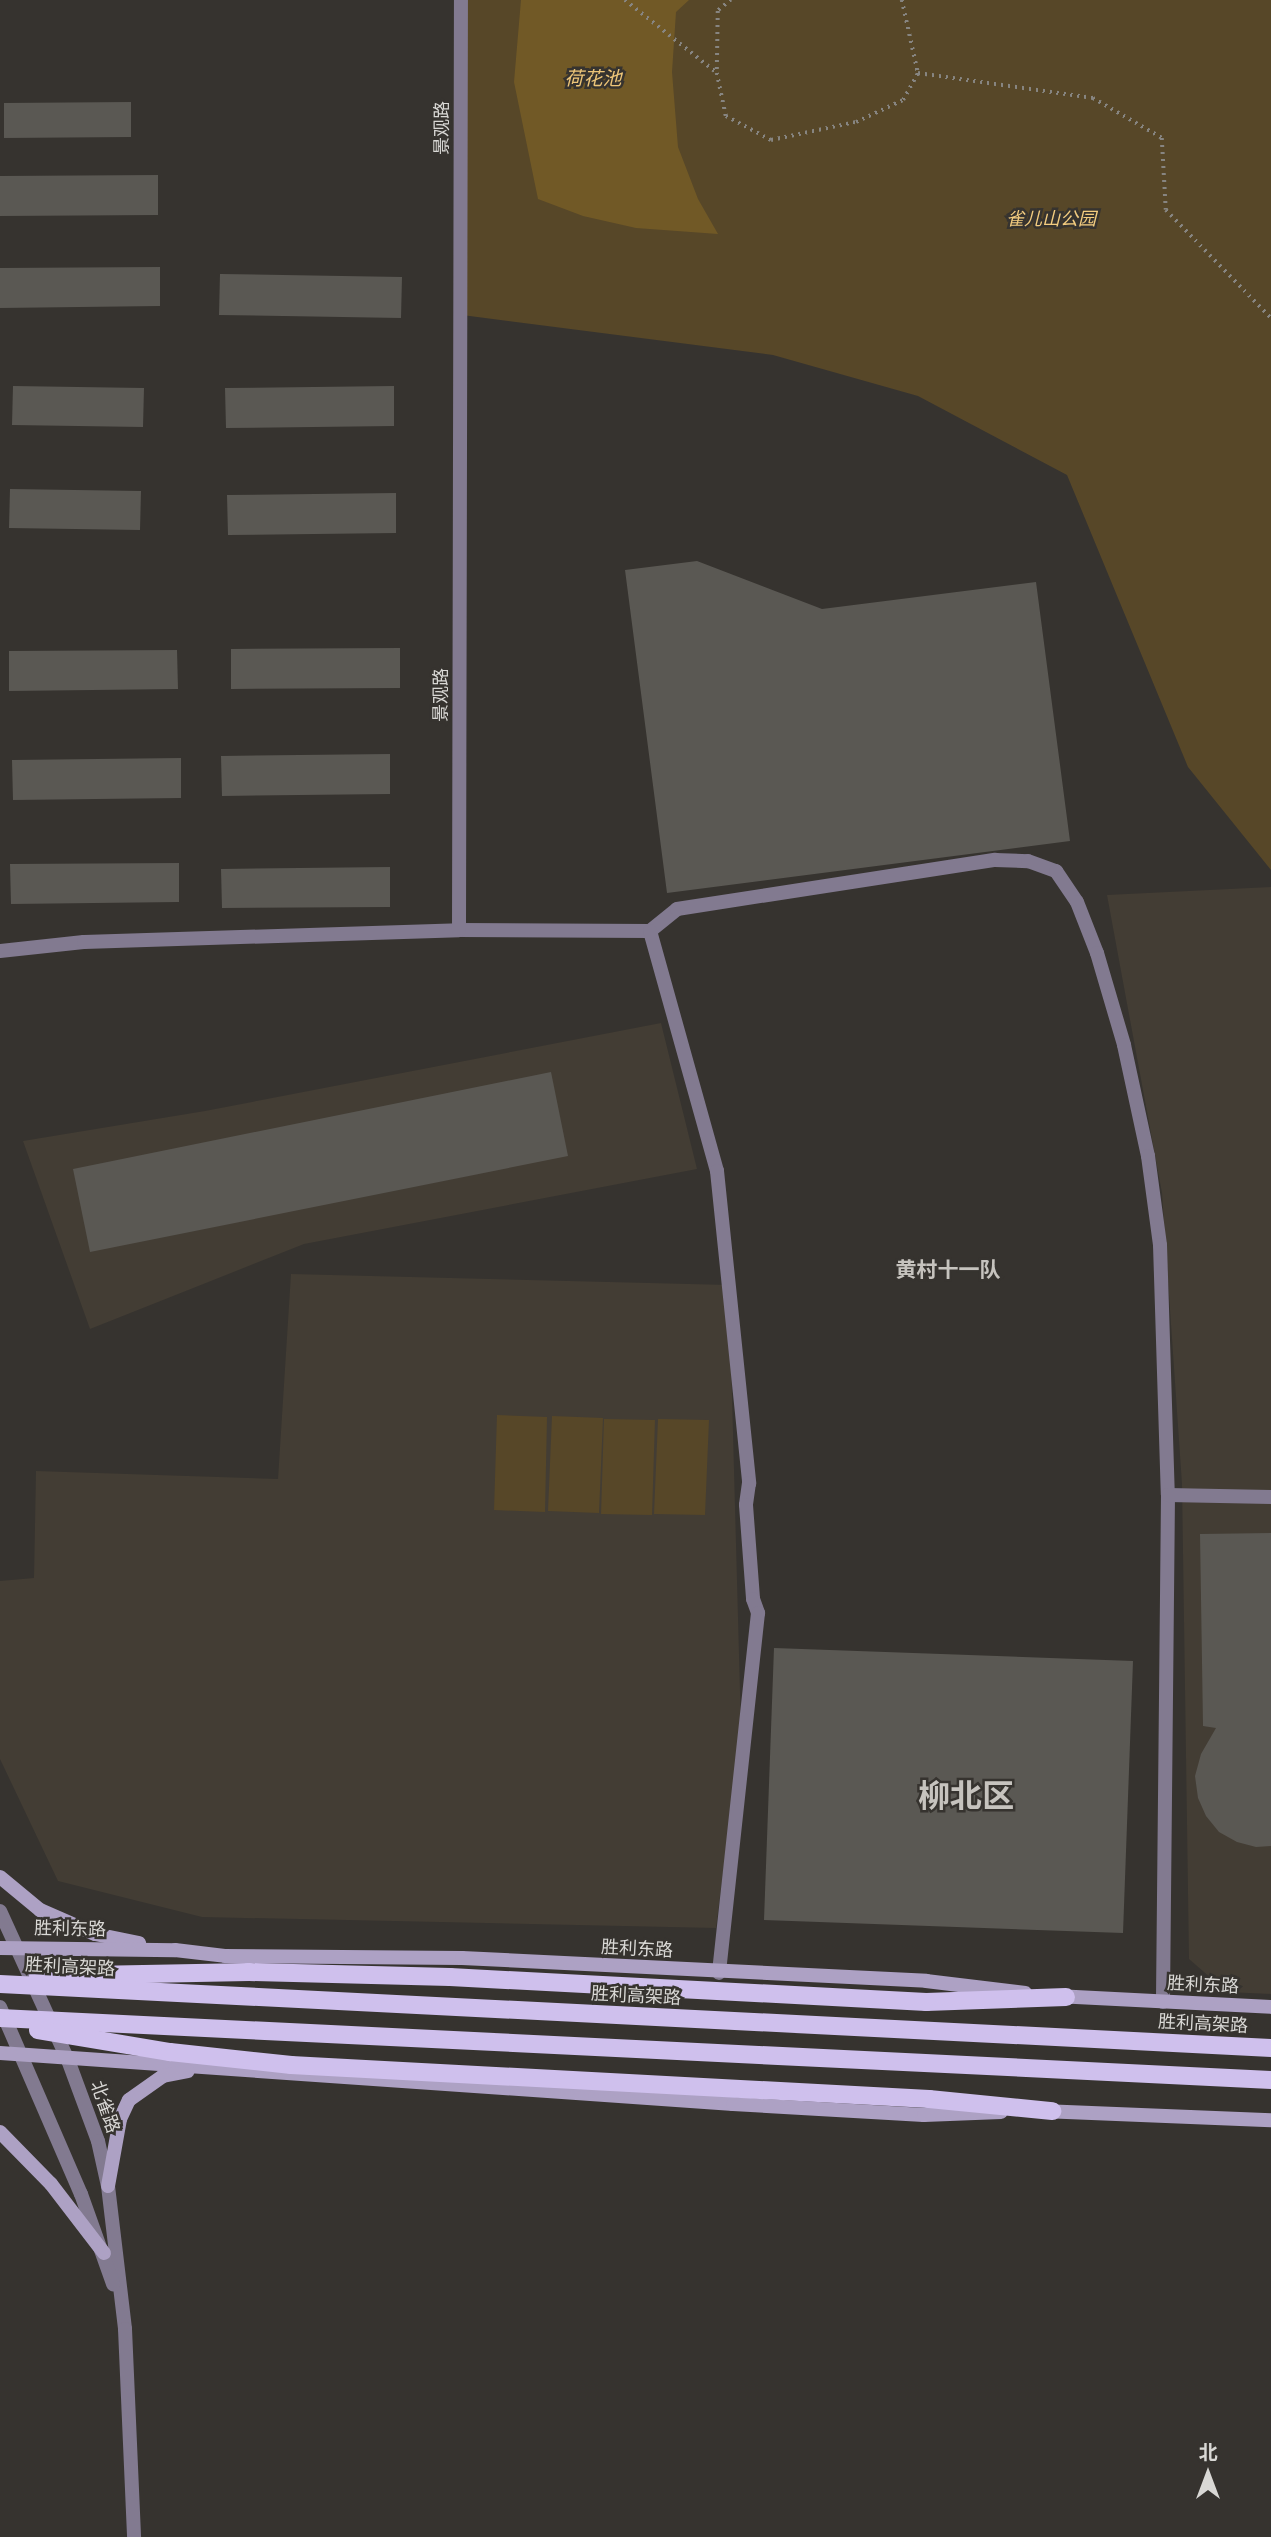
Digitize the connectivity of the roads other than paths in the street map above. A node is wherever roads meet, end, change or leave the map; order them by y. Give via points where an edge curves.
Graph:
1 (461, 0) edge
2 (459, 930) junction
3 (650, 931) junction
4 (0, 951) edge
5 (1168, 1495) junction
6 (1271, 1497) edge
7 (0, 1877) edge
8 (0, 1912) edge
9 (0, 1948) edge
10 (18, 1948) junction
11 (175, 1950) junction
12 (719, 1973) junction
13 (0, 1981) edge
14 (1066, 1997) junction
15 (1163, 2002) junction
16 (0, 2007) edge
17 (1271, 2007) edge
18 (0, 2021) edge
19 (1271, 2048) edge
20 (0, 2053) edge
21 (22, 2054) junction
22 (68, 2060) junction
23 (209, 2067) junction
24 (1271, 2080) edge
25 (1052, 2111) junction
26 (1271, 2120) edge
27 (0, 2132) edge
28 (108, 2186) junction
29 (104, 2253) junction
30 (125, 2329) junction
31 (134, 2537) edge

1 - 2 street, 景观路
2 - 3 street
2 - 4 street via 83,943
3 - 5 street via 677,909 995,860 1028,861 1056,872 1077,902 1097,953 1124,1045 1148,1156 1160,1245
3 - 12 street via 718,1171 749,1483 746,1505 753,1600 758,1614
5 - 6 street
5 - 15 street
7 - 11 main road via 40,1910 95,1934
8 - 10 street, 北雀路
9 - 10 main road, 胜利东路
10 - 11 main road, 胜利东路
10 - 22 street, 北雀路
11 - 12 main road, 胜利东路 via 225,1955 462,1958
12 - 14 main road, 胜利东路 via 926,1981
13 - 14 main road, bridge via 86,1973 249,1972 926,2002
13 - 19 main road, 胜利高架路, bridge
14 - 15 main road, 胜利东路
15 - 17 main road, 胜利东路
16 - 21 street, 北雀路
18 - 24 main road, bridge
18 - 25 main road, bridge via 170,2052 291,2065 929,2099
20 - 21 main road
21 - 22 main road
21 - 29 street, 北雀路
22 - 23 main road
22 - 28 street, 北雀路 via 98,2141
23 - 25 main road via 911,2114
23 - 28 main road via 163,2076 129,2100 120,2119
25 - 26 main road
27 - 29 main road via 51,2184
28 - 30 street, 北雀路
29 - 30 street, 北雀路
30 - 31 street, 北雀路

